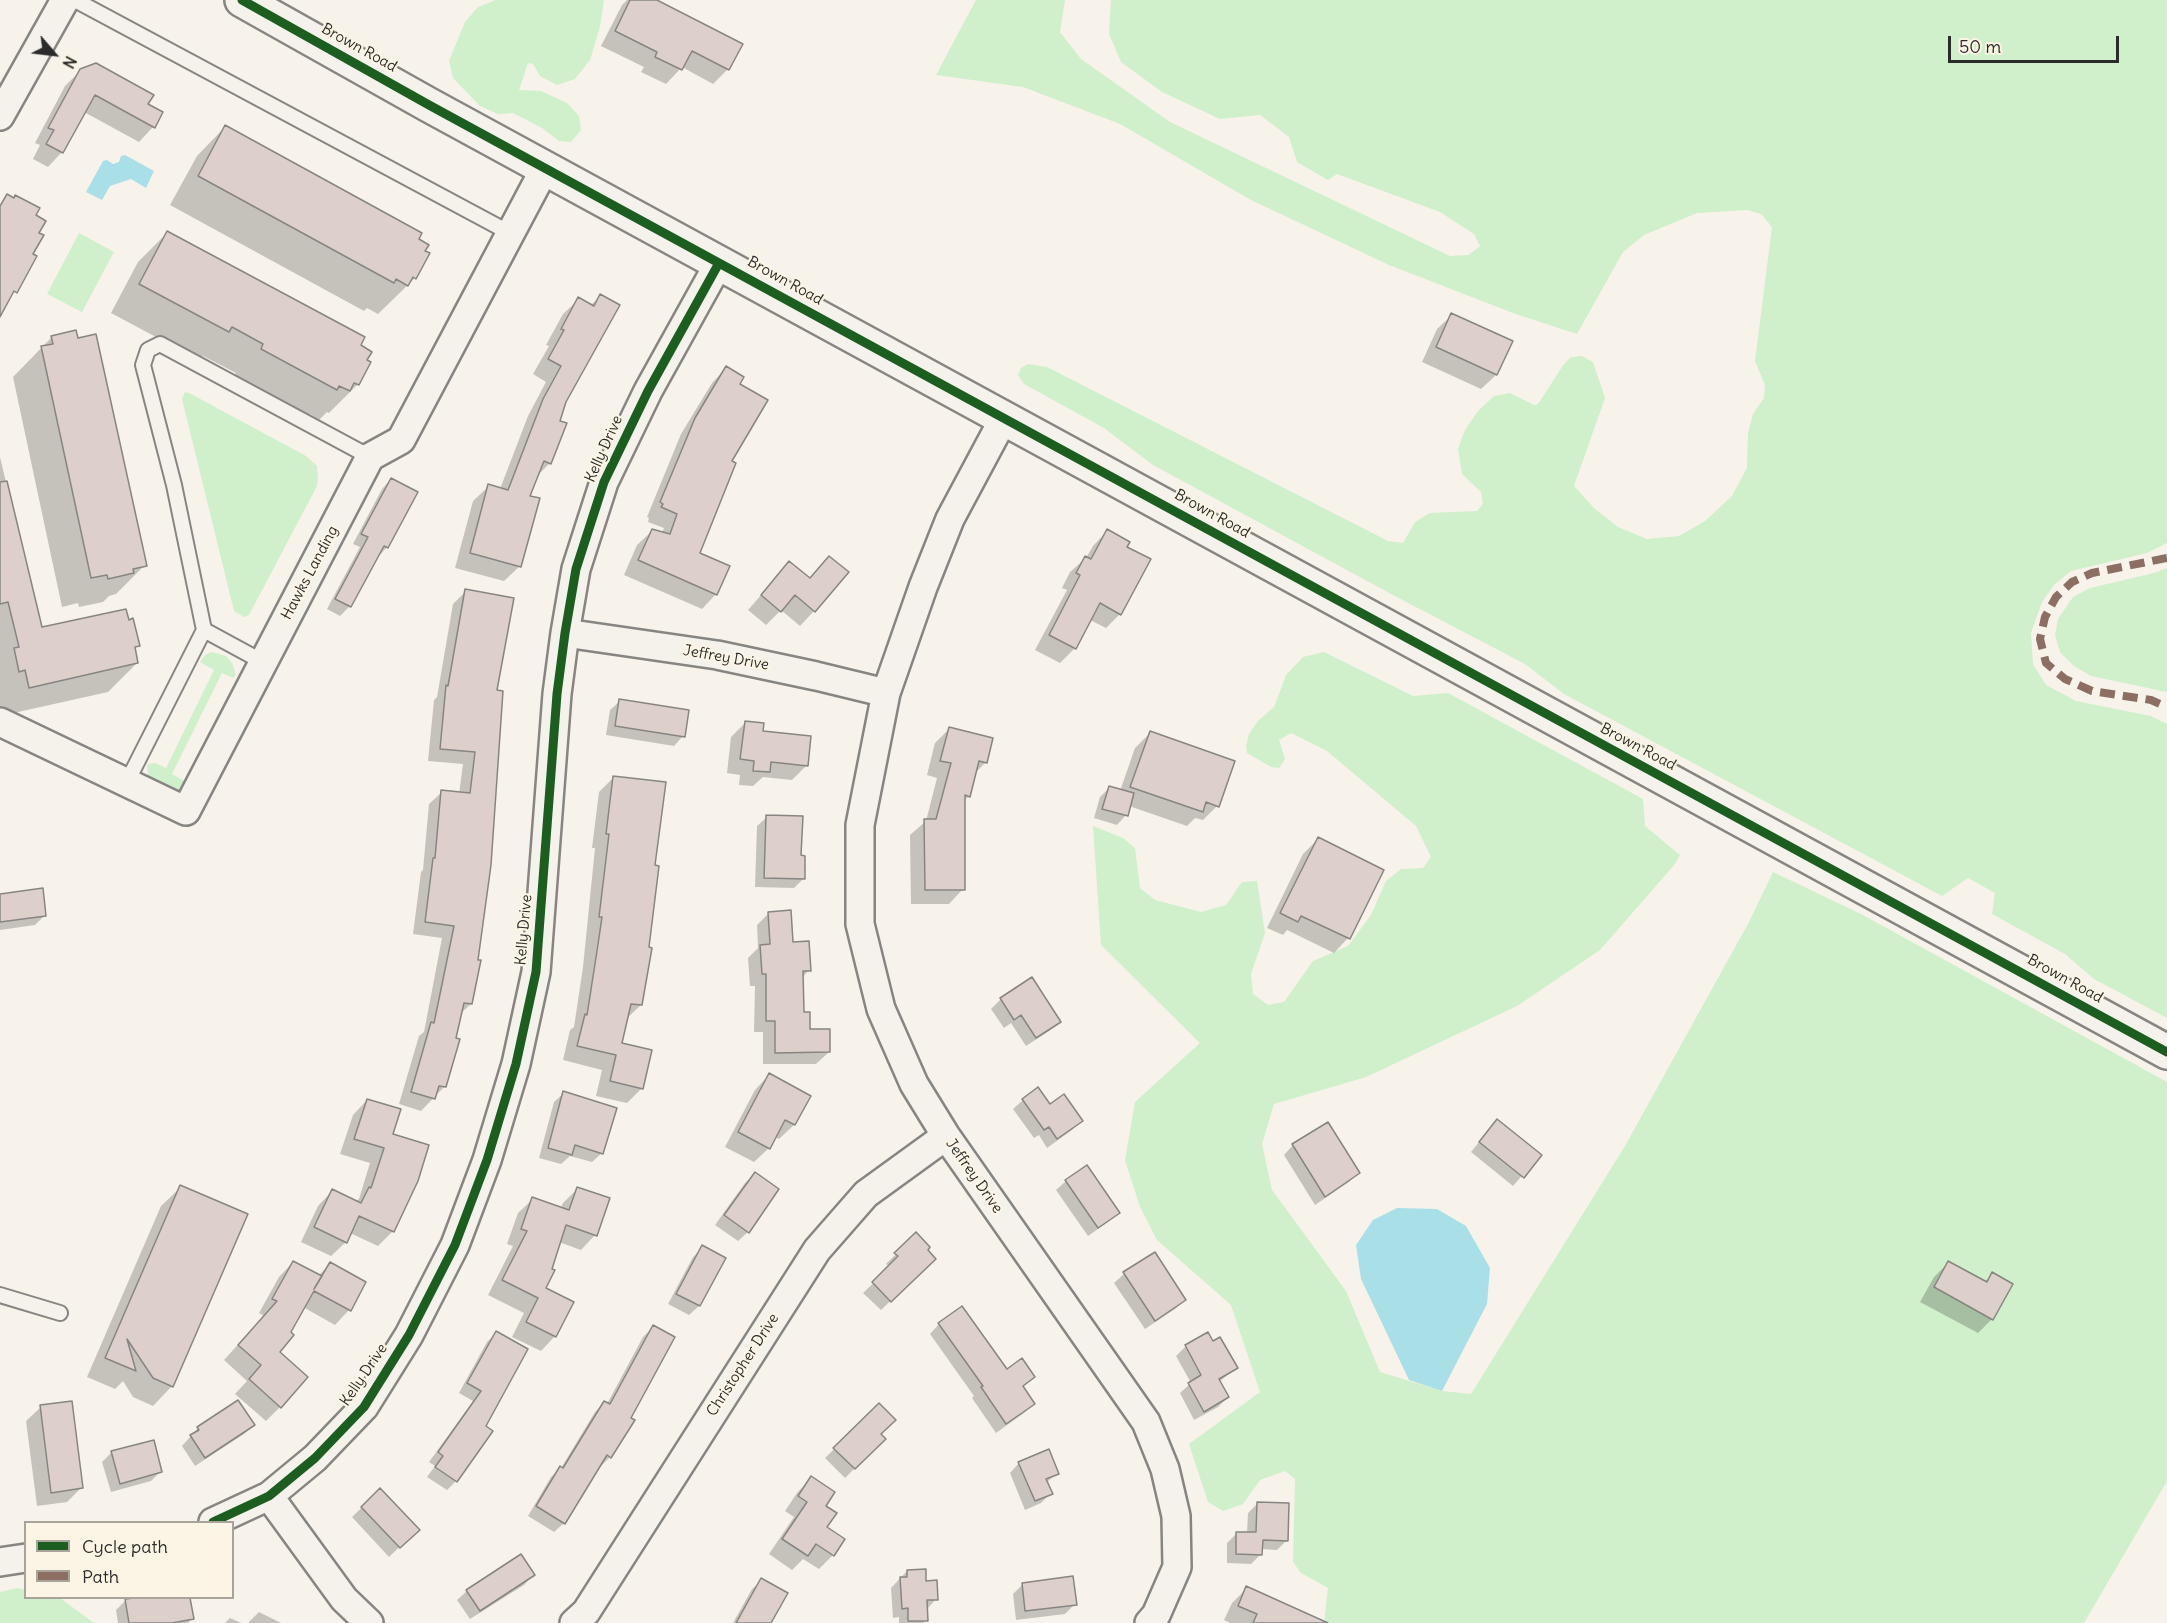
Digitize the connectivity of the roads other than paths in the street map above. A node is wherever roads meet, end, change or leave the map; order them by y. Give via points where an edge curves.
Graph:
1 (65, 0) edge
2 (75, 0) edge
3 (242, 0) edge
4 (0, 116) edge
5 (545, 168) junction
6 (510, 233) junction
7 (719, 262) junction
8 (1004, 418) junction
9 (370, 457) junction
10 (204, 630) junction
11 (565, 633) junction
12 (264, 662) junction
13 (886, 693) junction
14 (0, 722) edge
15 (128, 782) junction
16 (2167, 1052) edge
17 (946, 1136) junction
18 (0, 1295) edge
19 (60, 1313) dead end
20 (269, 1496) junction
21 (215, 1521) edge
22 (24, 1558) edge
23 (0, 1562) edge
24 (369, 1623) edge
25 (574, 1623) edge
26 (1149, 1623) edge

1 - 4 street
2 - 6 lane
3 - 5 street, Brown Road
5 - 6 street
5 - 7 street, Brown Road
6 - 9 street via 401,440
7 - 8 street, Brown Road
7 - 11 street, Kelly Drive via 648,391 604,482 576,569
8 - 13 street, Jeffrey Drive via 950,519
8 - 16 street, Brown Road
9 - 10 lane via 160,344 148,350 143,365 174,485
9 - 12 street, Hawks Landing
10 - 12 lane
10 - 15 lane
11 - 13 street, Jeffrey Drive via 717,655
11 - 20 street, Kelly Drive via 536,972 516,1064 487,1160 455,1245 409,1335 364,1407 315,1458
12 - 15 street, Hawks Landing via 186,811
13 - 17 street, Jeffrey Drive via 860,825 861,924 882,1009 914,1084
14 - 15 street, Hawks Landing
17 - 25 street, Christopher Drive via 866,1194 817,1250 586,1612
17 - 26 street, Jeffrey Drive via 1146,1422 1165,1469 1176,1516 1177,1567
18 - 19 lane
20 - 21 street, Kelly Drive
20 - 24 street via 344,1599
22 - 23 street

